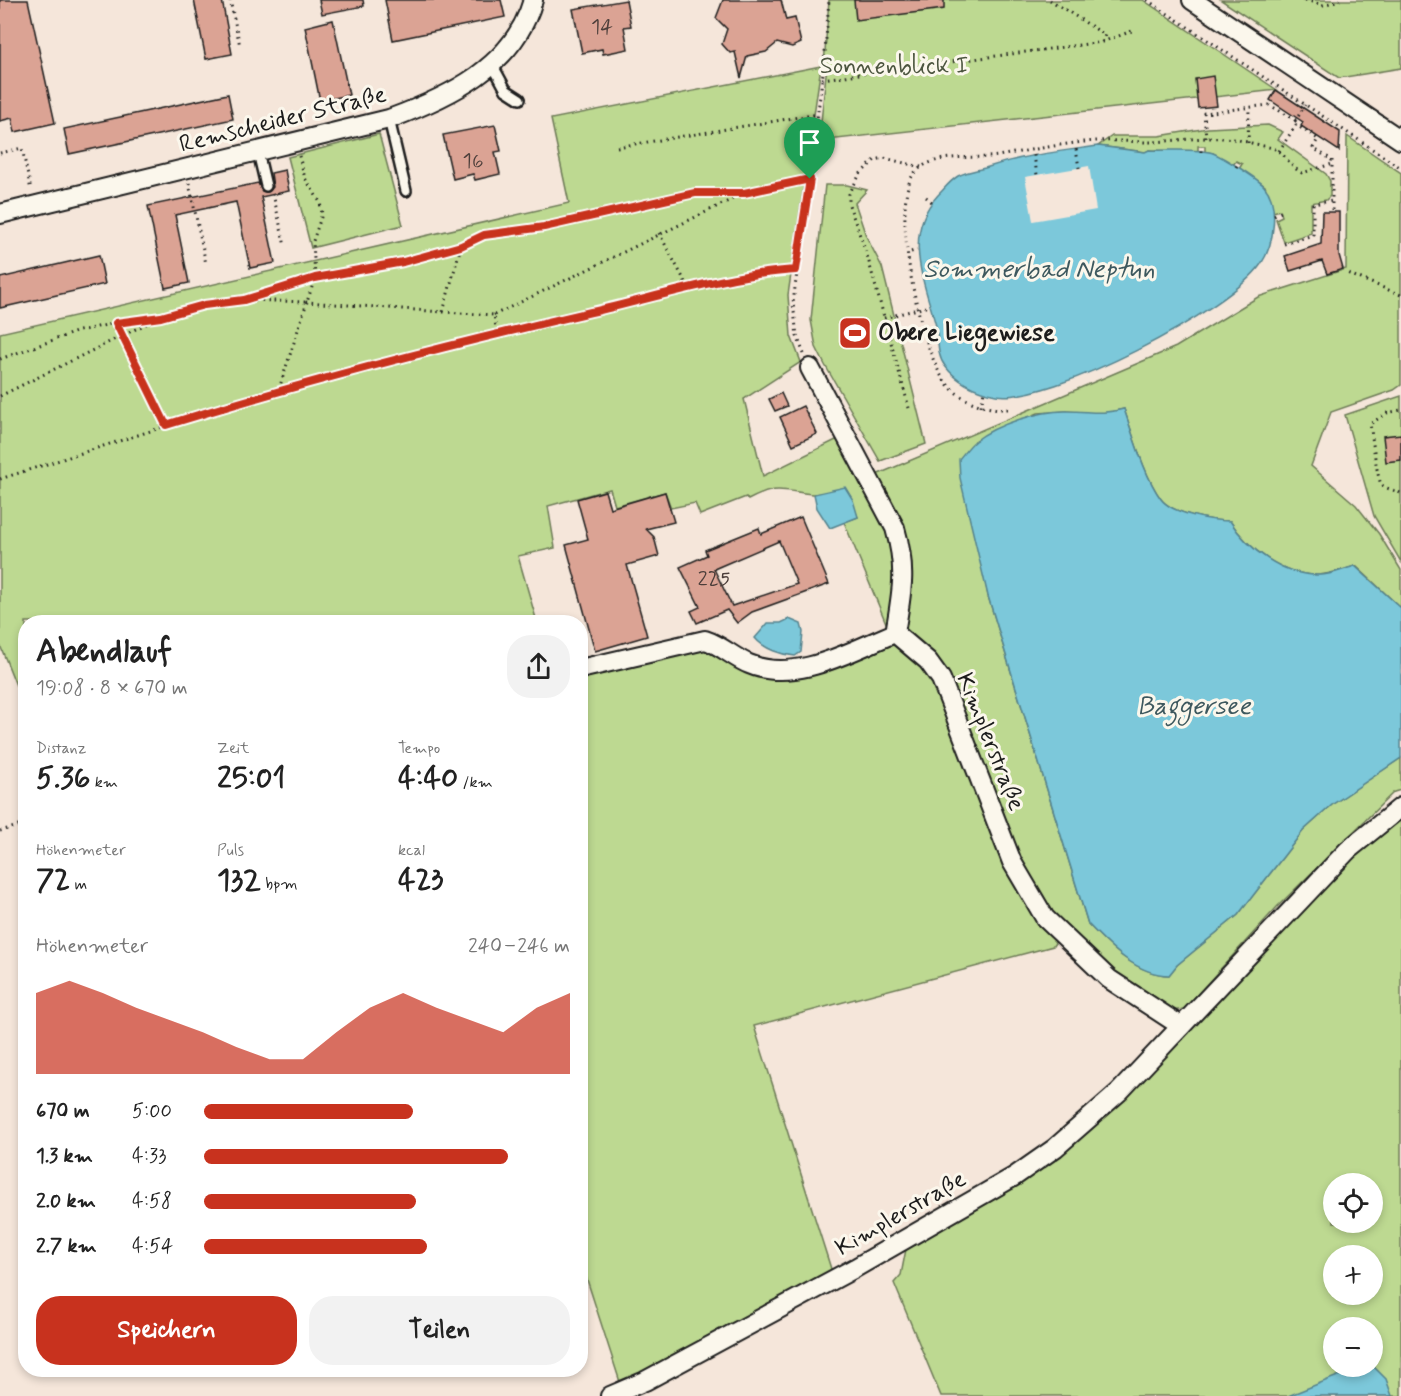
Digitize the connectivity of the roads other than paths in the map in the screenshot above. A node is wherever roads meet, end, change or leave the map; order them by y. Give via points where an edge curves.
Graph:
1 (533, 0) edge
2 (1192, 0) edge
3 (492, 64) junction
4 (520, 99) dead end
5 (389, 119) junction
6 (1401, 140) edge
7 (258, 152) junction
8 (266, 186) road end
9 (406, 191) dead end
10 (0, 214) edge
11 (810, 368) road end
12 (895, 633) junction
13 (588, 667) edge
14 (1401, 807) edge
15 (1181, 1026) junction
16 (610, 1396) edge

1 - 3 street, Remscheider Straße via 518,36
2 - 6 street
3 - 4 lane via 506,90
3 - 5 street, Remscheider Straße via 429,104
5 - 7 street, Remscheider Straße
5 - 9 lane
7 - 8 lane
7 - 10 street, Remscheider Straße
11 - 12 street via 895,528 903,556 903,596
12 - 13 street via 821,663 792,670 767,670 749,664 705,640
12 - 15 street, Kimplerstraße via 928,661 941,679 1012,862 1045,918 1109,979
14 - 15 street, Kimplerstraße via 1348,850
15 - 16 street, Kimplerstraße via 1090,1119 1015,1176 855,1268

